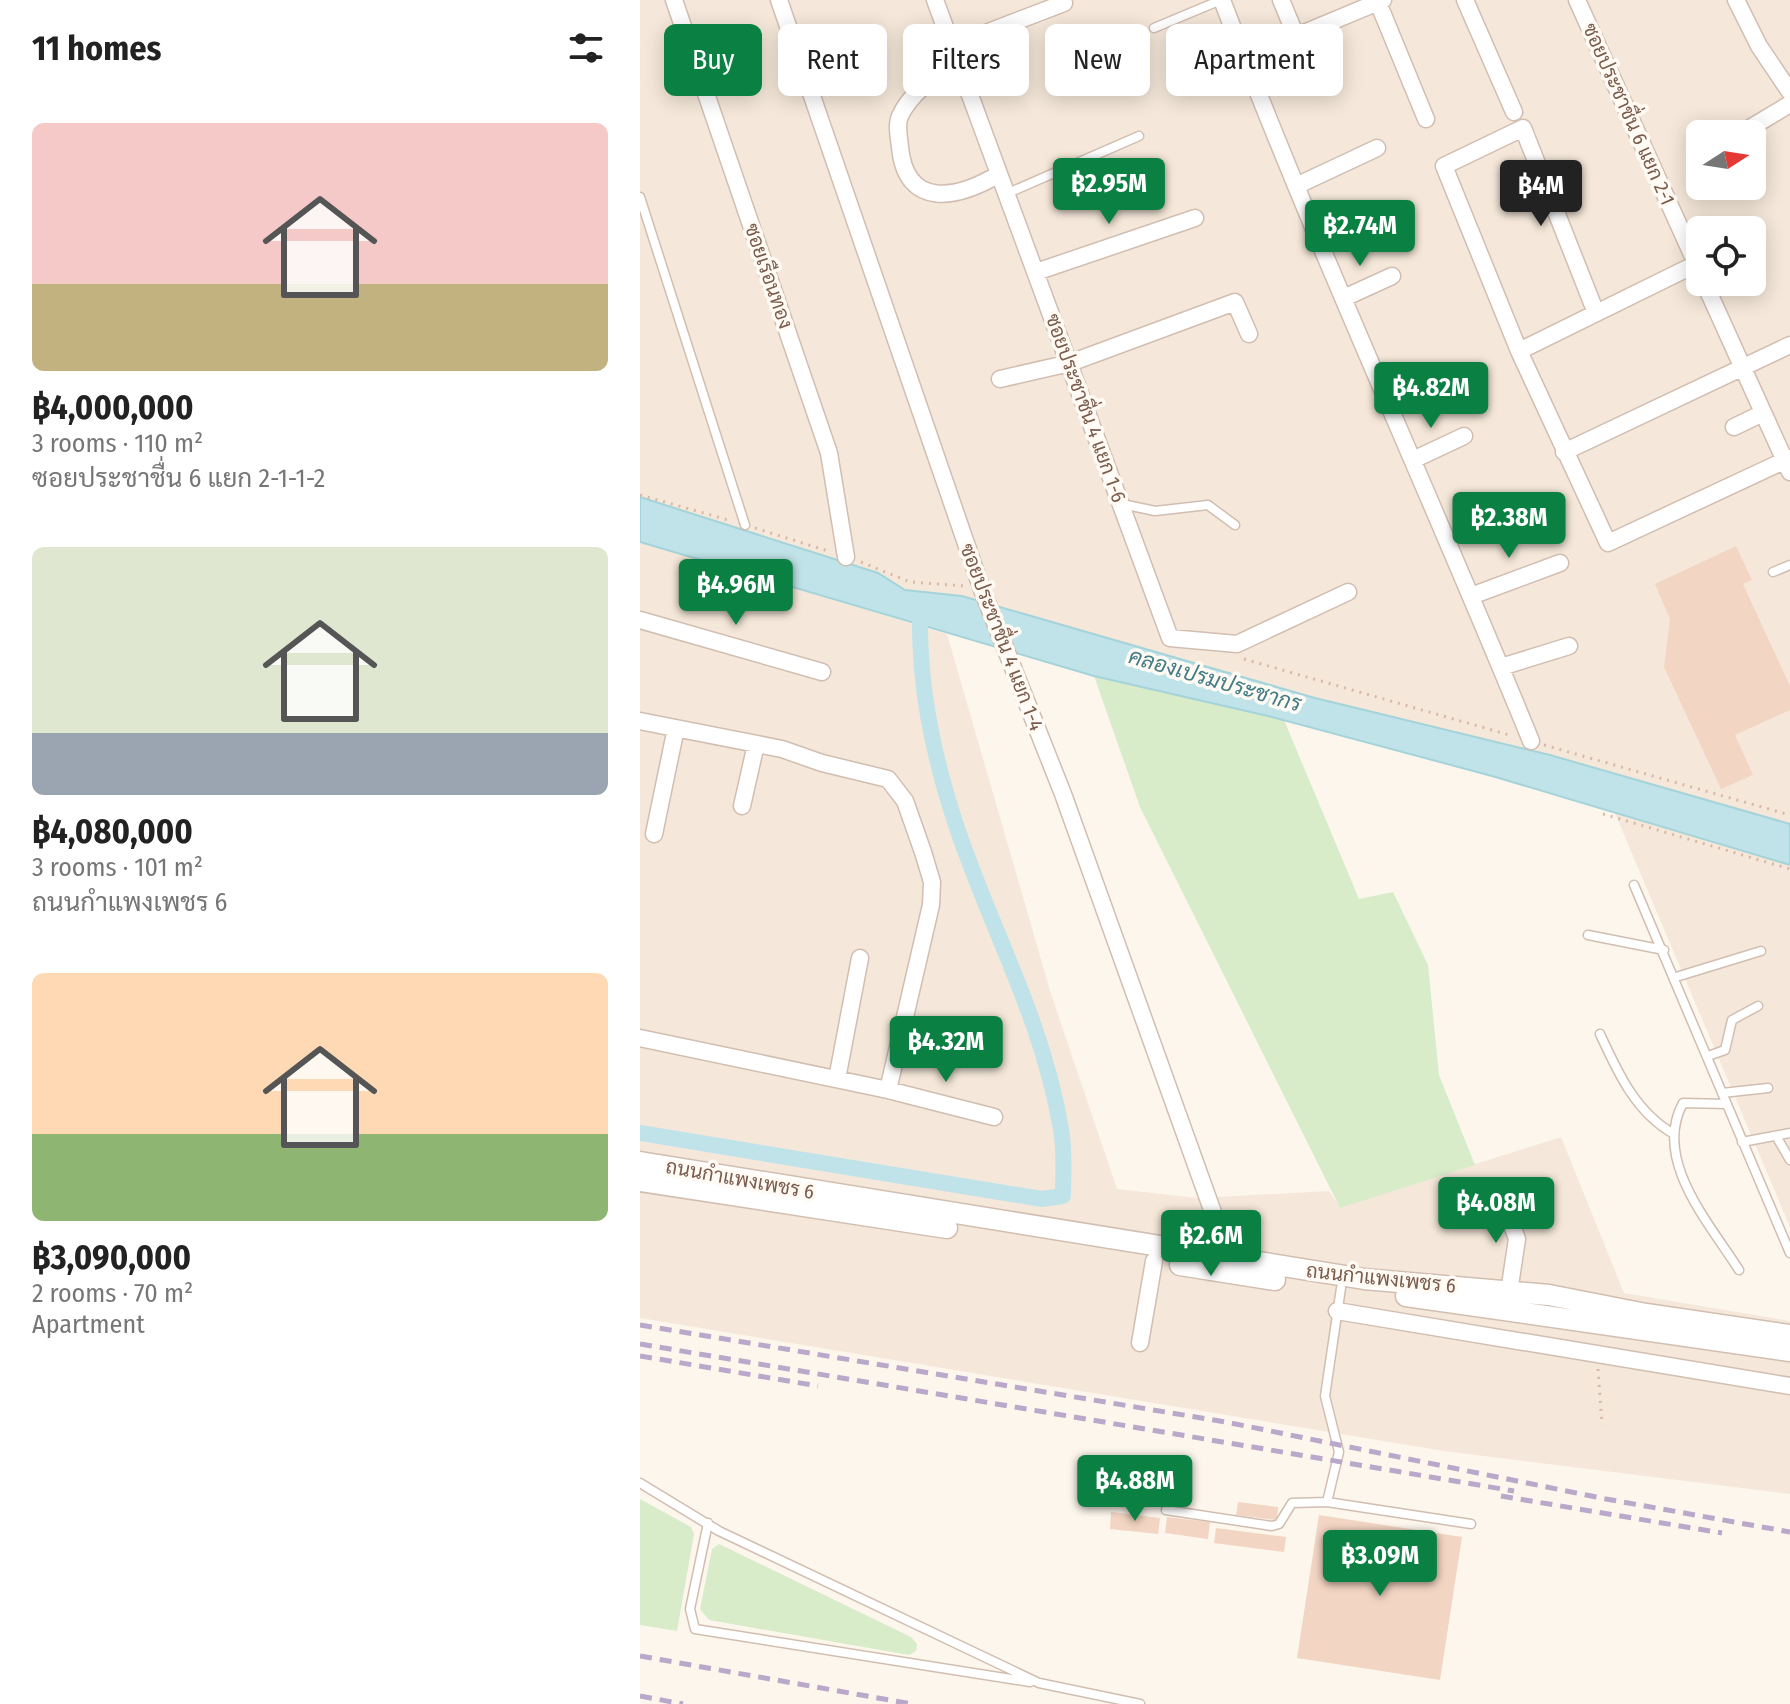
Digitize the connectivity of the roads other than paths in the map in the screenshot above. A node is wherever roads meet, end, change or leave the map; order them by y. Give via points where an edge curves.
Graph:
1 (674, 0) edge
2 (779, 0) edge
3 (935, 0) edge
4 (1222, 0) edge
5 (1281, 0) edge
6 (1465, 0) edge
7 (1577, 0) edge
8 (1736, 0) edge
9 (1379, 1) edge
10 (1064, 3) dead end
11 (944, 24) edge
12 (1018, 24) edge
13 (1231, 24) edge
14 (1291, 24) edge
15 (1324, 24) edge
16 (1154, 28) dead end
17 (1790, 92) edge
18 (914, 96) edge
19 (971, 96) edge
20 (1260, 96) edge
21 (1790, 104) edge
22 (1514, 112) dead end
23 (1426, 119) dead end
24 (1763, 120) edge
25 (1139, 136) dead end
26 (1377, 148) dead end
27 (999, 174) junction
28 (1298, 185) junction
29 (1008, 193) junction
30 (640, 197) edge
31 (1195, 218) dead end
32 (1686, 241) edge
33 (1036, 272) junction
34 (1686, 273) edge
35 (1392, 276) dead end
36 (1710, 296) edge
37 (1346, 297) junction
38 (1596, 313) junction
39 (1249, 334) dead end
40 (1790, 345) edge
41 (1519, 351) junction
42 (1070, 363) junction
43 (1743, 367) junction
44 (1000, 379) dead end
45 (1763, 413) junction
46 (1734, 427) dead end
47 (1464, 436) dead end
48 (1564, 452) junction
49 (1415, 459) junction
50 (1788, 463) edge
51 (1122, 503) junction
52 (745, 525) road end
53 (1235, 525) dead end
54 (846, 557) road end
55 (1560, 563) dead end
56 (1790, 565) edge
57 (1773, 572) dead end
58 (1348, 592) dead end
59 (1471, 596) junction
60 (640, 620) edge
61 (1569, 646) dead end
62 (1501, 667) junction
63 (822, 672) dead end
64 (640, 721) edge
65 (676, 728) junction
66 (1531, 741) road end
67 (756, 744) junction
68 (742, 806) dead end
69 (654, 834) dead end
70 (1634, 885) dead end
71 (1588, 935) dead end
72 (1664, 950) junction
73 (1761, 951) dead end
74 (860, 958) dead end
75 (1676, 977) junction
76 (1758, 1006) dead end
77 (1600, 1034) dead end
78 (640, 1038) edge
79 (1708, 1056) junction
80 (837, 1079) junction
81 (1768, 1088) dead end
82 (888, 1090) junction
83 (1722, 1093) junction
84 (1727, 1104) junction
85 (994, 1117) dead end
86 (1790, 1133) edge
87 (1674, 1134) junction
88 (1776, 1136) junction
89 (1742, 1142) junction
90 (1790, 1160) edge
91 (640, 1162) edge
92 (640, 1181) edge
93 (1501, 1195) dead end
94 (1790, 1253) edge
95 (1154, 1261) junction
96 (1222, 1264) junction
97 (1739, 1270) dead end
98 (1341, 1288) junction
99 (1508, 1300) junction
100 (1337, 1311) junction
101 (1790, 1335) edge
102 (1502, 1337) junction
103 (1140, 1343) dead end
104 (1790, 1351) edge
105 (1790, 1386) edge
106 (640, 1483) edge
107 (1327, 1502) junction
108 (1166, 1510) dead end
109 (708, 1523) junction
110 (1471, 1524) dead end
111 (1039, 1683) junction
112 (1140, 1704) edge

1 - 54 street, ซอยเรือนทอง via 829,453
2 - 96 street, ซอยประชาชื่น 4 แยก 1-4 via 981,587 1063,794 1224,1243
3 - 11 street, ซอยประชาชื่น 4 แยก 1-6
4 - 13 street
4 - 16 lane
5 - 14 street
6 - 22 street
7 - 32 street, ซอยประชาชื่น 6 แยก 2-1
8 - 17 street
9 - 15 street
9 - 23 street
10 - 12 street
18 - 27 street via 898,120 901,154 920,189 968,192
19 - 27 street, ซอยประชาชื่น 4 แยก 1-6
20 - 28 street
21 - 24 street
25 - 29 lane
26 - 28 street
27 - 29 street, ซอยประชาชื่น 4 แยก 1-6
28 - 37 street
29 - 33 street, ซอยประชาชื่น 4 แยก 1-6
30 - 52 lane
31 - 33 street
33 - 42 street, ซอยประชาชื่น 4 แยก 1-6
34 - 38 street
35 - 37 street
36 - 43 street
37 - 49 street
38 - 41 street
38 - 41 street via 1523,128 1444,166
39 - 42 street via 1235,302
40 - 43 street
41 - 48 street
42 - 44 street
42 - 51 street, ซอยประชาชื่น 4 แยก 1-6
43 - 45 street
43 - 48 street
45 - 46 street
45 - 50 street
47 - 49 street
48 - 50 street via 1608,543
49 - 59 street
51 - 53 lane via 1155,511 1208,505
51 - 58 street, ซอยประชาชื่น 4 แยก 1-6 via 1170,638 1237,644
55 - 59 street
56 - 57 lane
59 - 62 street
60 - 63 street
61 - 62 street
62 - 66 street
64 - 65 street
65 - 67 street
65 - 69 street
67 - 68 street
67 - 82 street via 888,779 905,801 932,882 931,905
70 - 72 lane
71 - 72 lane
72 - 75 lane
73 - 75 lane
74 - 80 street
75 - 79 lane
76 - 79 lane via 1732,1020 1725,1050
77 - 87 lane via 1621,1079 1653,1122
78 - 80 street
79 - 83 lane
80 - 82 street
81 - 83 lane
82 - 85 street
83 - 84 lane
84 - 87 lane via 1683,1103
84 - 89 lane
86 - 88 lane
87 - 97 lane via 1681,1179
88 - 89 lane
88 - 90 lane
89 - 94 lane
91 - 96 street, ถนนกำแพงเพชร 6
92 - 95 street, ถนนกำแพงเพชร 6
93 - 99 street via 1517,1239
95 - 96 street, ถนนกำแพงเพชร 6
95 - 103 street
96 - 98 street, ถนนกำแพงเพชร 6
96 - 99 street, ถนนกำแพงเพชร 6
98 - 99 street, ถนนกำแพงเพชร 6
98 - 100 lane
99 - 101 street, ถนนกำแพงเพชร 6
99 - 102 street
99 - 104 street, ถนนกำแพงเพชร 6
100 - 102 street
100 - 107 lane via 1325,1396 1338,1462
102 - 105 street
106 - 109 lane
107 - 108 lane via 1292,1503 1272,1526
107 - 110 lane
109 - 111 lane
109 - 111 lane via 690,1609 695,1629
111 - 112 lane

